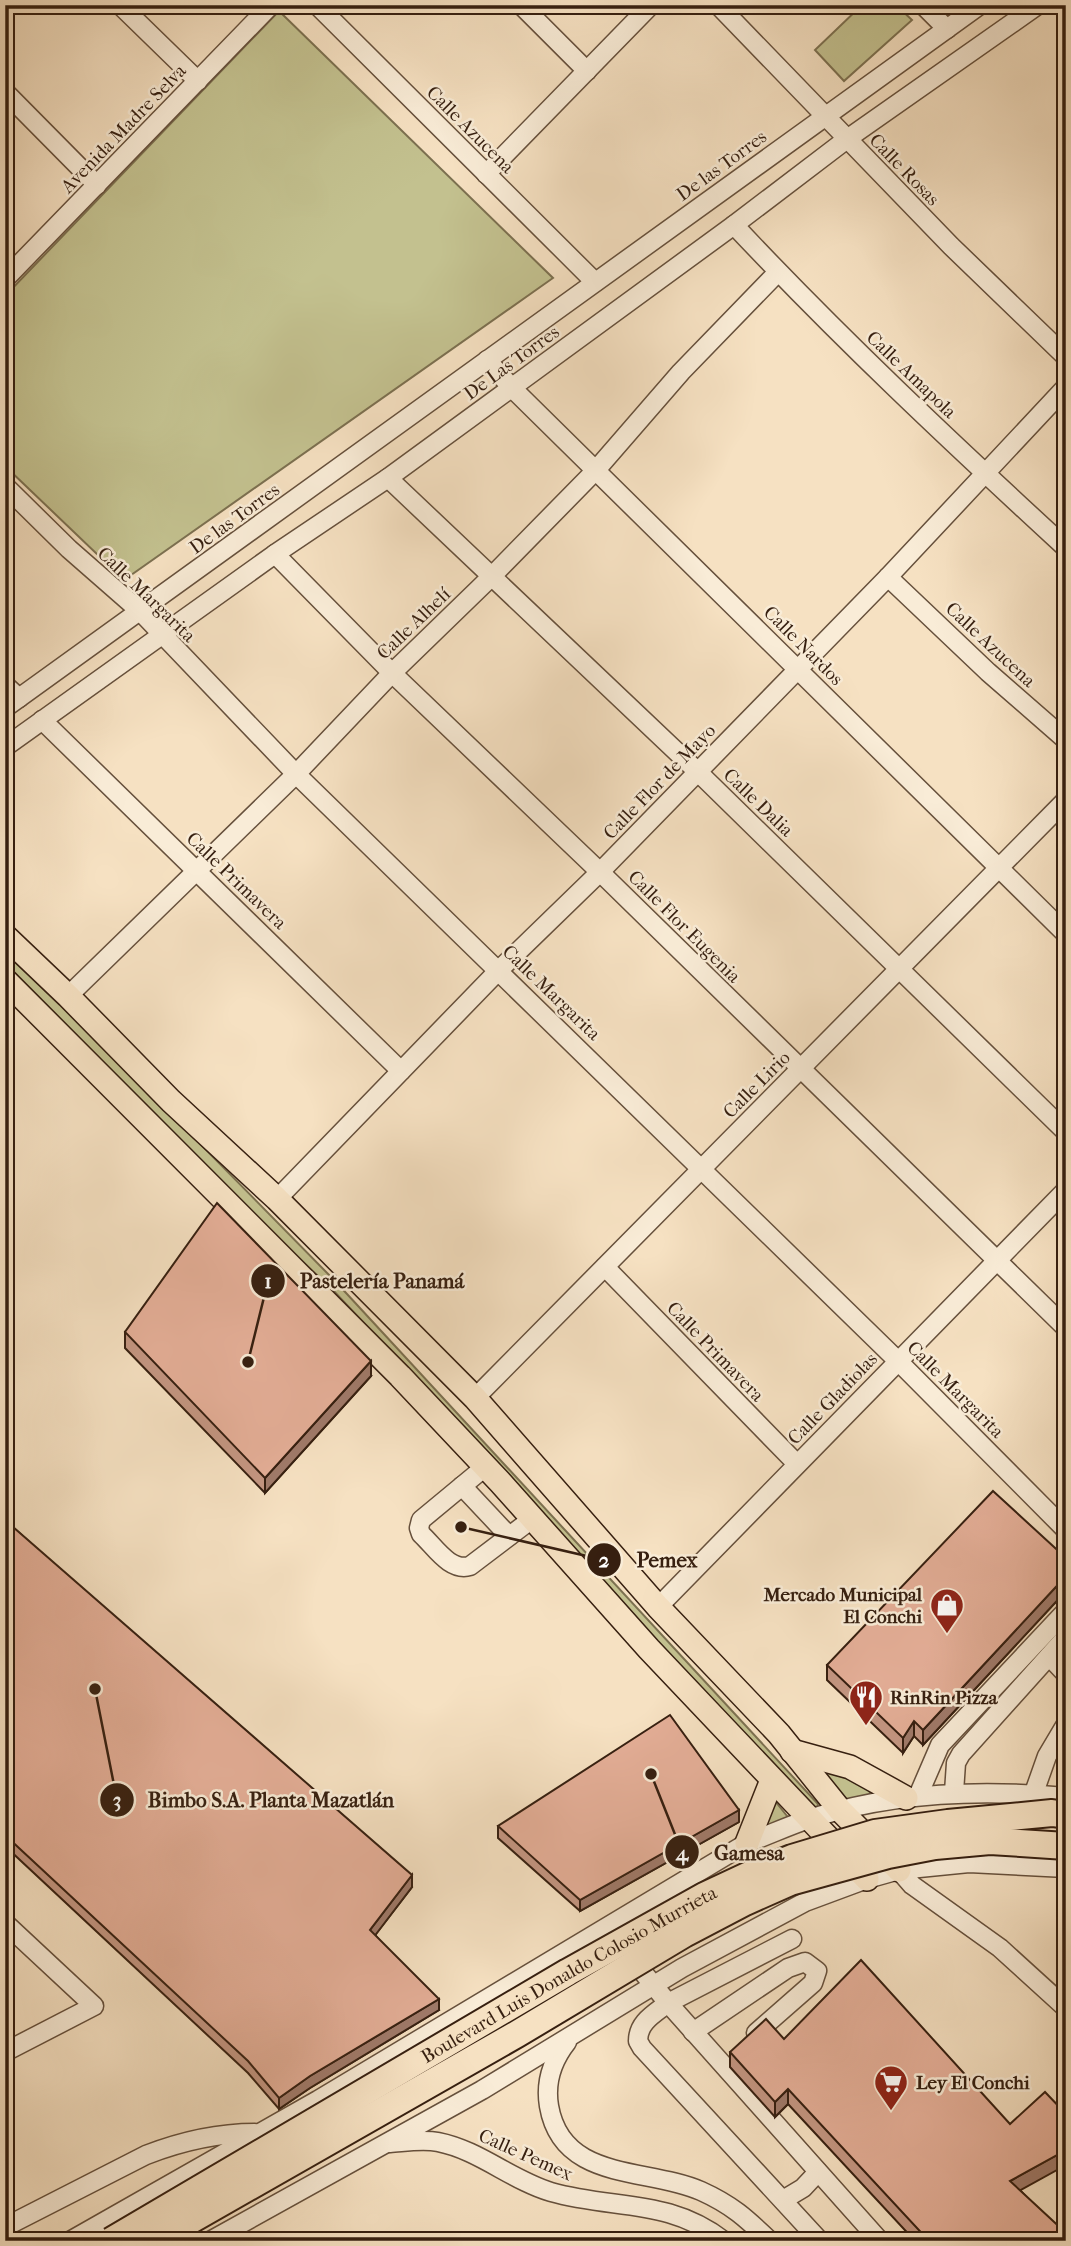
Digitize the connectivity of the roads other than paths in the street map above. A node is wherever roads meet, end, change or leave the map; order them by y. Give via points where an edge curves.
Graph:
1 (120, 5) edge
2 (271, 5) edge
3 (317, 5) edge
4 (521, 5) edge
5 (651, 5) edge
6 (718, 5) edge
7 (923, 5) edge
8 (980, 5) edge
9 (1038, 5) edge
10 (947, 29) junction
11 (587, 71) junction
12 (198, 81) junction
13 (5, 92) edge
14 (826, 116) junction
15 (846, 139) junction
16 (486, 174) junction
17 (97, 185) junction
18 (734, 225) junction
19 (778, 272) junction
20 (5, 279) edge
21 (595, 282) junction
22 (1066, 357) edge
23 (487, 360) junction
24 (511, 387) junction
25 (1066, 387) edge
26 (596, 470) junction
27 (985, 474) junction
28 (388, 478) junction
29 (5, 486) edge
30 (1066, 548) edge
31 (275, 554) junction
32 (492, 576) junction
33 (888, 577) junction
34 (141, 612) junction
35 (162, 634) junction
36 (798, 668) junction
37 (392, 673) junction
38 (5, 685) edge
39 (12, 703) edge
40 (42, 720) junction
41 (1066, 740) edge
42 (5, 747) edge
43 (698, 772) junction
44 (296, 774) junction
45 (1066, 800) edge
46 (998, 868) junction
47 (197, 870) junction
48 (600, 872) junction
49 (1066, 934) edge
50 (5, 936) edge
51 (899, 969) junction
52 (499, 970) junction
53 (5, 980) edge
54 (68, 996) junction
55 (800, 1070) junction
56 (401, 1071) junction
57 (1066, 1132) edge
58 (702, 1169) junction
59 (1066, 1190) edge
60 (277, 1199) junction
61 (997, 1260) junction
62 (605, 1267) junction
63 (1066, 1328) edge
64 (898, 1361) junction
65 (475, 1398) junction
66 (797, 1464) junction
67 (485, 1467) junction
68 (462, 1486) junction
69 (532, 1519) junction
70 (1066, 1530) edge
71 (509, 1536) junction
72 (658, 1606) junction
73 (1066, 1611) edge
74 (1066, 1637) edge
75 (1030, 1649) junction
76 (1046, 1659) junction
77 (1066, 1674) edge
78 (1066, 1724) edge
79 (792, 1751) junction
80 (1047, 1756) junction
81 (1066, 1759) edge
82 (772, 1780) junction
83 (954, 1792) junction
84 (1035, 1794) junction
85 (912, 1797) junction
86 (1066, 1797) edge
87 (840, 1810) junction
88 (1066, 1815) edge
89 (809, 1818) junction
90 (747, 1843) junction
91 (1066, 1846) edge
92 (1030, 1865) junction
93 (1066, 1868) edge
94 (906, 1878) junction
95 (867, 1879) junction
96 (5, 1923) edge
97 (607, 1927) junction
98 (792, 1939) dead end
99 (653, 1986) junction
100 (668, 2003) junction
101 (1066, 2008) edge
102 (693, 2032) junction
103 (756, 2033) edge
104 (571, 2038) junction
105 (5, 2052) edge
106 (259, 2133) junction
107 (386, 2143) junction
108 (818, 2172) junction
109 (783, 2200) junction
110 (5, 2230) edge
111 (10, 2241) edge
112 (70, 2241) edge
113 (111, 2241) edge
114 (155, 2241) edge
115 (210, 2241) edge
116 (724, 2241) edge
117 (770, 2241) edge
118 (820, 2241) edge
119 (880, 2241) edge

1 - 12 street
2 - 12 street, Avenida Madre Selva
3 - 16 street, Calle Azucena
4 - 11 street
5 - 11 street
6 - 14 street, Calle Rosas
7 - 10 street
8 - 10 street, De las Torres
9 - 15 street, De Las Torres
10 - 14 street, De las Torres
11 - 16 street
12 - 17 street, Avenida Madre Selva
13 - 17 street
14 - 15 street, Calle Rosas
14 - 21 street, De las Torres
15 - 18 street, De Las Torres
15 - 22 street, Calle Rosas
16 - 21 street, Calle Azucena
17 - 20 street, Avenida Madre Selva
18 - 19 street, Calle Amapola
18 - 24 street, De Las Torres
19 - 26 street, Calle Alhelí via 681,372
19 - 27 street, Calle Amapola
21 - 23 street, De las Torres
23 - 24 street, De las Torres
23 - 34 street, De las Torres
24 - 26 street, Calle Nardos
24 - 28 street, De Las Torres
25 - 27 street, Calle Flor de Mayo
26 - 32 street, Calle Alhelí
26 - 36 street, Calle Nardos
27 - 30 street, Calle Amapola
27 - 33 street, Calle Flor de Mayo
28 - 31 street, De Las Torres
28 - 32 street, Calle Dalia
29 - 34 street, Calle Margarita
31 - 35 street, De Las Torres
31 - 37 street, Calle Flor Eugenia
32 - 37 street, Calle Alhelí
32 - 43 street, Calle Dalia
33 - 36 street, Calle Flor de Mayo
33 - 41 street, Calle Azucena
34 - 35 street, Calle Margarita
34 - 39 street, De las Torres
35 - 40 street, De Las Torres
35 - 44 street, Calle Margarita
36 - 43 street, Calle Flor de Mayo
36 - 46 street, Calle Nardos
37 - 44 street, Calle Alhelí
37 - 48 street, Calle Flor Eugenia
38 - 39 street
40 - 42 street, De Las Torres
40 - 47 street, Calle Primavera
43 - 48 street, Calle Flor de Mayo
43 - 51 street, Calle Dalia
44 - 47 street, Calle Alhelí
44 - 52 street, Calle Margarita
45 - 46 street, Calle Lirio
46 - 49 street, Calle Nardos
46 - 51 street, Calle Lirio
47 - 54 street, Calle Alhelí
47 - 56 street, Calle Primavera
48 - 52 street, Calle Flor de Mayo
48 - 55 street, Calle Flor Eugenia
50 - 54 main road
51 - 55 street, Calle Lirio
51 - 57 street, Calle Dalia
52 - 56 street, Calle Flor de Mayo
52 - 58 street, Calle Margarita
53 - 67 main road
54 - 60 main road via 171,1101
55 - 58 street, Calle Lirio
55 - 61 street, Calle Flor Eugenia
56 - 60 street, Calle Flor de Mayo
58 - 62 street, Calle Lirio
58 - 64 street, Calle Margarita
59 - 61 street, Calle Gladiolas
60 - 65 main road
61 - 63 street, Calle Flor Eugenia
61 - 64 street, Calle Gladiolas
62 - 65 street, Calle Lirio
62 - 66 street, Calle Primavera
64 - 66 street, Calle Gladiolas
64 - 70 street, Calle Margarita
65 - 72 main road
66 - 72 street, Calle Gladiolas
67 - 68 street
67 - 69 main road
68 - 71 street
68 - 71 street via 421,1520 421,1534 461,1569
69 - 71 street
69 - 82 main road
72 - 79 main road
73 - 75 street
74 - 76 street
75 - 76 street
75 - 85 street via 940,1745
76 - 77 street
76 - 83 street via 961,1754
78 - 80 street
79 - 85 main road via 850,1767
79 - 87 main road
80 - 81 street
80 - 84 street
82 - 89 main road
82 - 90 main road
83 - 84 street
83 - 85 street
84 - 86 street
84 - 92 street via 1022,1829
85 - 87 street
87 - 89 street
87 - 94 main road
88 - 113 highway, Boulevard Luis Donaldo Colosio Murrieta, bridge via 875,1833 748,1875 568,1972
89 - 90 street
89 - 95 main road
90 - 97 street
91 - 114 highway, Boulevard Luis Donaldo Colosio Murrieta, bridge via 990,1841 935,1846 790,1882 684,1934
92 - 93 street
92 - 94 street via 969,1863
94 - 95 street
94 - 101 street via 1000,1948
95 - 99 street via 795,1907
96 - 105 street via 94,2006
97 - 99 street
97 - 106 street
98 - 100 street
99 - 100 street
99 - 104 street
100 - 102 street
100 - 109 street via 639,2029 642,2048
102 - 103 street via 788,1968 805,1962 813,1966 817,1971 813,1983
102 - 108 street
104 - 107 street
104 - 117 street, Calle Pemex via 555,2058 548,2097 557,2133 569,2148 603,2167 701,2191 738,2210
106 - 110 street via 214,2135 146,2155
106 - 112 street
107 - 115 street
107 - 116 street, Calle Pemex via 435,2141 547,2190 685,2217
108 - 109 street
108 - 119 street
109 - 118 street
110 - 111 street

